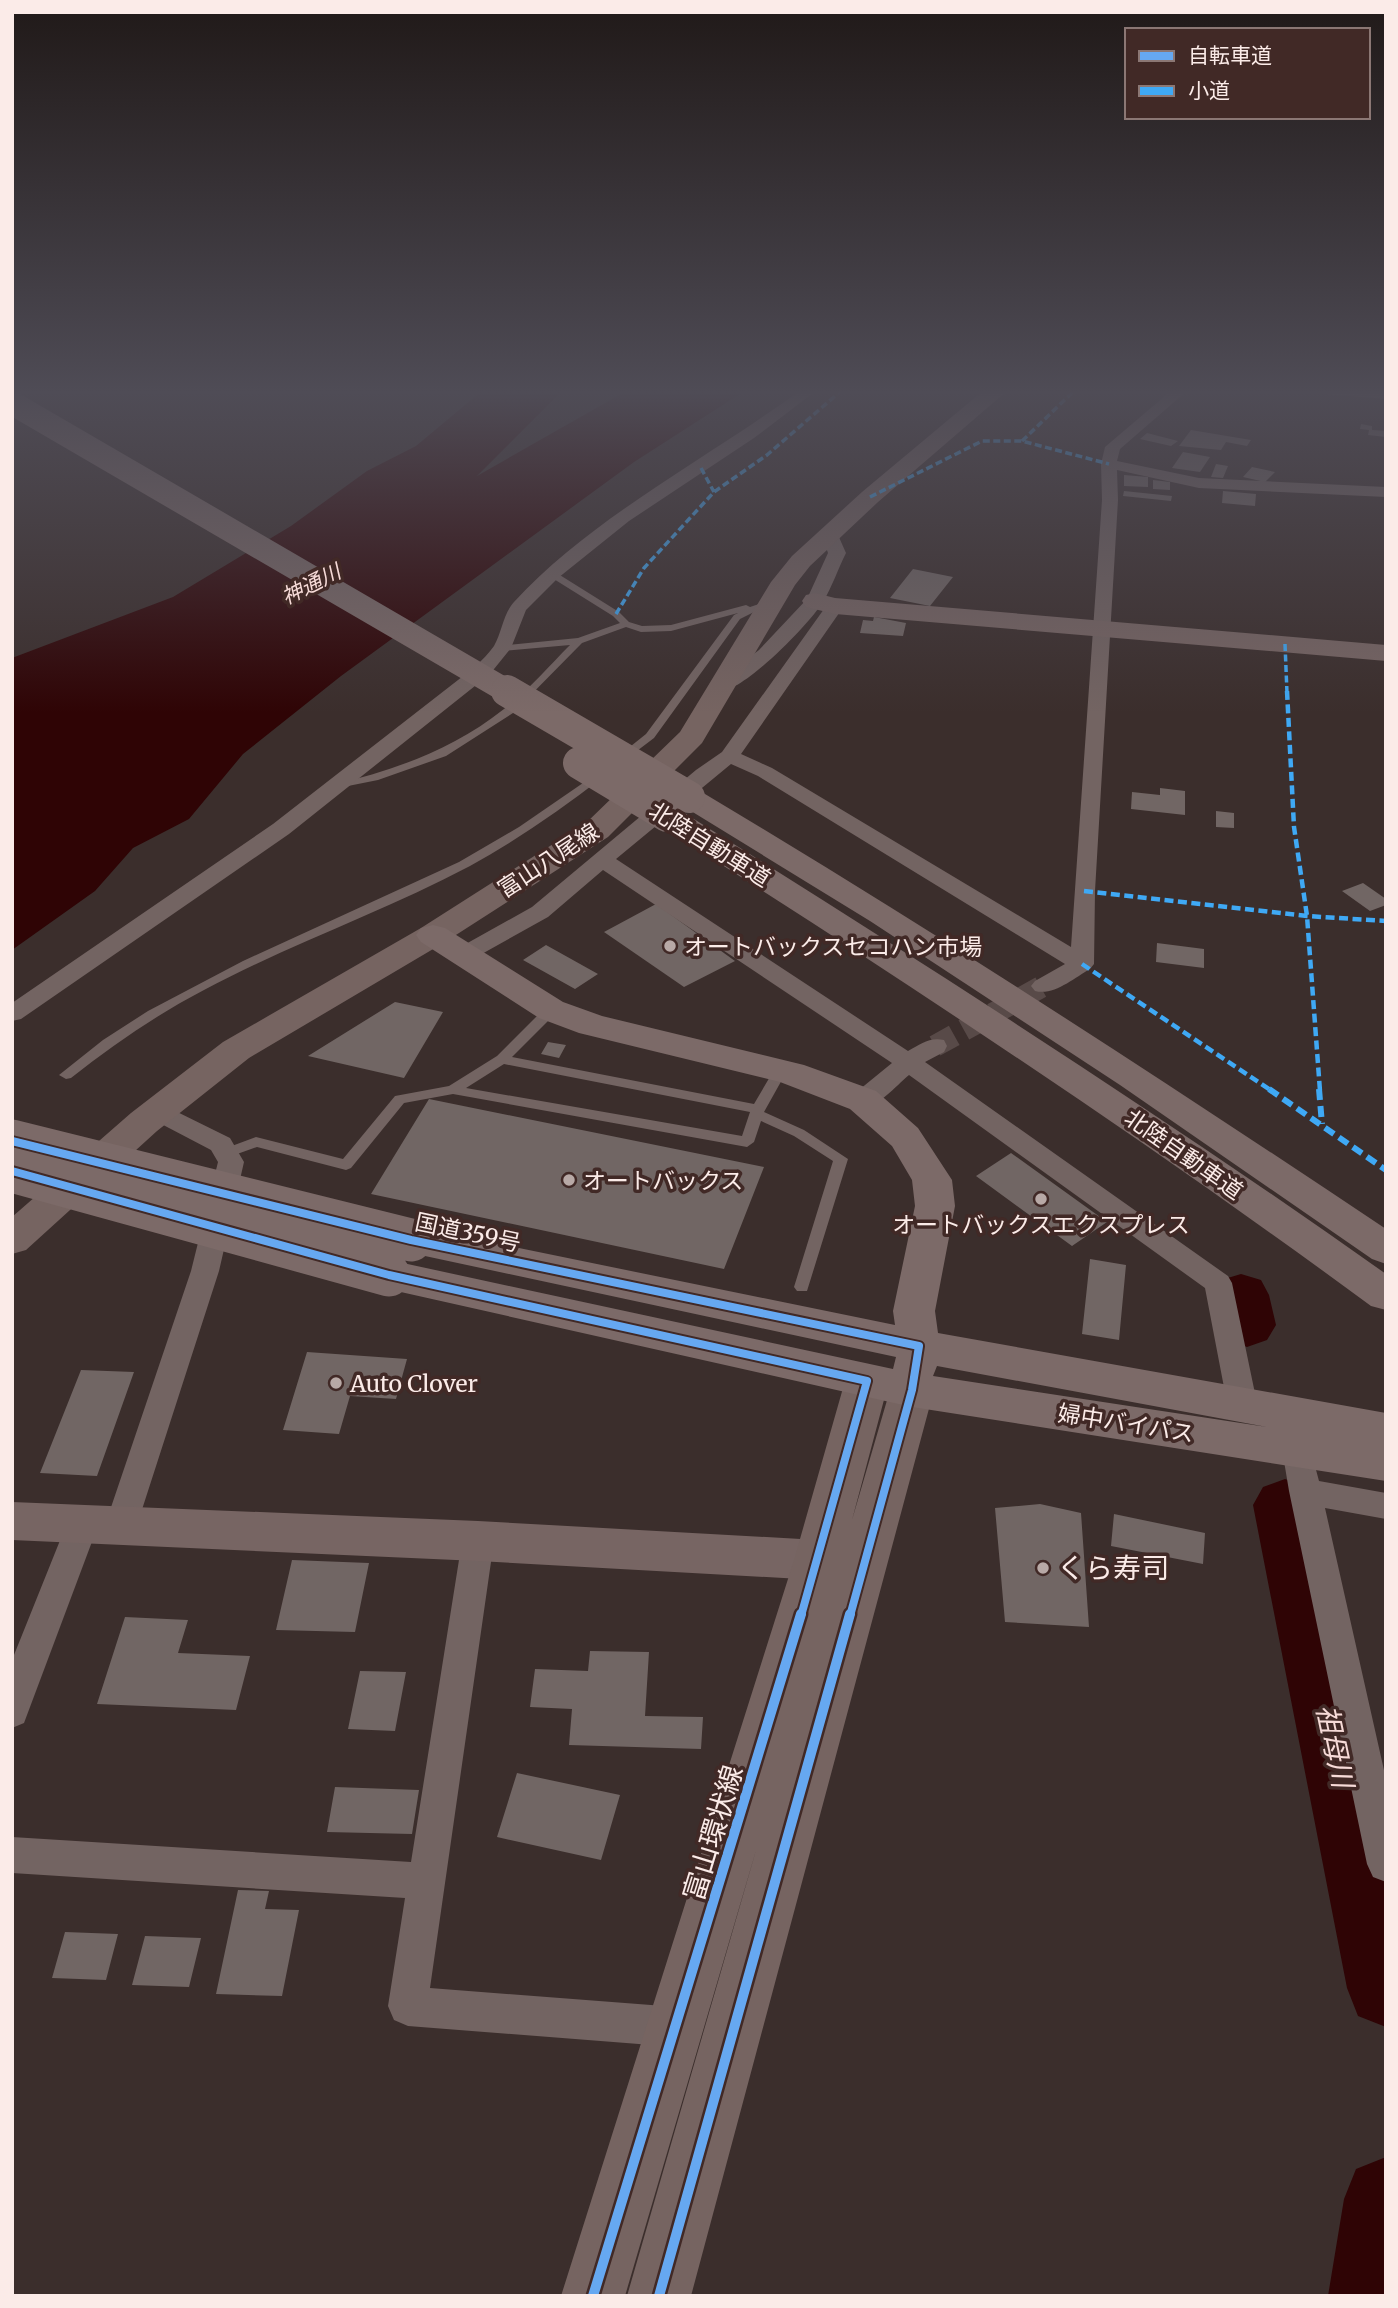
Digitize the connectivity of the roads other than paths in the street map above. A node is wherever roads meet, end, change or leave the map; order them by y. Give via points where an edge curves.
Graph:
1 (132, 498) edge
2 (168, 498) edge
3 (654, 498) edge
4 (870, 498) edge
5 (1110, 498) edge
6 (830, 535) junction
7 (552, 574) junction
8 (825, 603) junction
9 (765, 605) junction
10 (626, 624) junction
11 (1102, 628) junction
12 (579, 641) junction
13 (502, 648) junction
14 (1386, 653) edge
15 (721, 688) junction
16 (524, 731) dead end
17 (560, 752) dead end
18 (729, 756) junction
19 (334, 788) junction
20 (678, 807) junction
21 (603, 860) junction
22 (433, 934) junction
23 (463, 955) junction
24 (1082, 964) junction
25 (1042, 986) tunnel mouth
26 (551, 1010) junction
27 (12, 1014) edge
28 (935, 1046) tunnel mouth
29 (502, 1059) junction
30 (908, 1062) junction
31 (66, 1075) dead end
32 (776, 1078) dead end
33 (453, 1090) junction
34 (863, 1100) junction
35 (157, 1111) junction
36 (757, 1112) junction
37 (12, 1141) edge
38 (226, 1153) junction
39 (12, 1171) edge
40 (12, 1240) edge
41 (1382, 1277) edge
42 (802, 1287) dead end
43 (903, 1357) junction
44 (1242, 1404) junction
45 (1386, 1431) edge
46 (1386, 1463) edge
47 (1301, 1470) junction
48 (1386, 1506) edge
49 (12, 1521) edge
50 (102, 1524) junction
51 (478, 1541) junction
52 (818, 1560) junction
53 (23, 1648) edge
54 (12, 1712) edge
55 (12, 1855) edge
56 (1386, 1864) edge
57 (426, 1881) junction
58 (677, 2026) junction
59 (593, 2296) edge
60 (659, 2296) edge

1 - 16 highway
2 - 20 highway, 北陸自動車道, bridge
3 - 7 street
4 - 6 main road, 富山八尾線
5 - 11 street
6 - 8 street via 837,553
6 - 9 main road, 富山八尾線 via 801,561
7 - 10 lane
7 - 13 street via 519,608
8 - 11 street
8 - 15 street
8 - 18 street
9 - 10 lane via 671,628 641,629
9 - 15 main road, 富山八尾線
9 - 31 lane via 737,617 650,736 546,816 444,874 162,1008
10 - 12 lane
11 - 14 street
11 - 24 street
12 - 13 lane
12 - 19 lane via 509,711 442,754
13 - 19 street via 483,670
15 - 22 main road, 富山八尾線 via 692,737 597,831
17 - 20 highway, 北陸自動車道, bridge
18 - 21 street
18 - 24 street via 765,772
19 - 27 street
20 - 41 highway, 北陸自動車道 via 868,943
21 - 23 street via 540,912
21 - 30 street
22 - 23 highway
22 - 35 main road, 富山八尾線 via 236,1050
23 - 26 highway
24 - 25 street
26 - 29 lane
26 - 34 highway via 592,1026 791,1073
28 - 30 street
29 - 33 lane
29 - 36 lane
30 - 34 street
30 - 44 street via 1219,1283
32 - 36 lane
33 - 36 lane via 747,1142
33 - 38 lane via 400,1099 346,1166 257,1142
34 - 43 highway via 905,1137 932,1180 935,1206
35 - 38 street via 221,1144
35 - 40 main road, 富山八尾線
36 - 42 lane via 841,1159
37 - 43 highway, 国道359号, bridge via 411,1240 877,1338
38 - 50 street via 231,1162 205,1271
39 - 43 highway, bridge via 389,1275
43 - 44 highway, 婦中バイパス
43 - 47 highway, 婦中バイパス
43 - 52 main road, 富山環状線
43 - 60 main road
44 - 45 highway, 婦中バイパス
46 - 47 highway, 婦中バイパス
47 - 48 street
47 - 56 street
49 - 50 street
50 - 51 street
50 - 53 street
51 - 52 street
51 - 57 street
52 - 58 main road, 富山環状線
53 - 54 street
55 - 57 street
57 - 58 street via 408,2006
58 - 59 main road, 富山環状線

